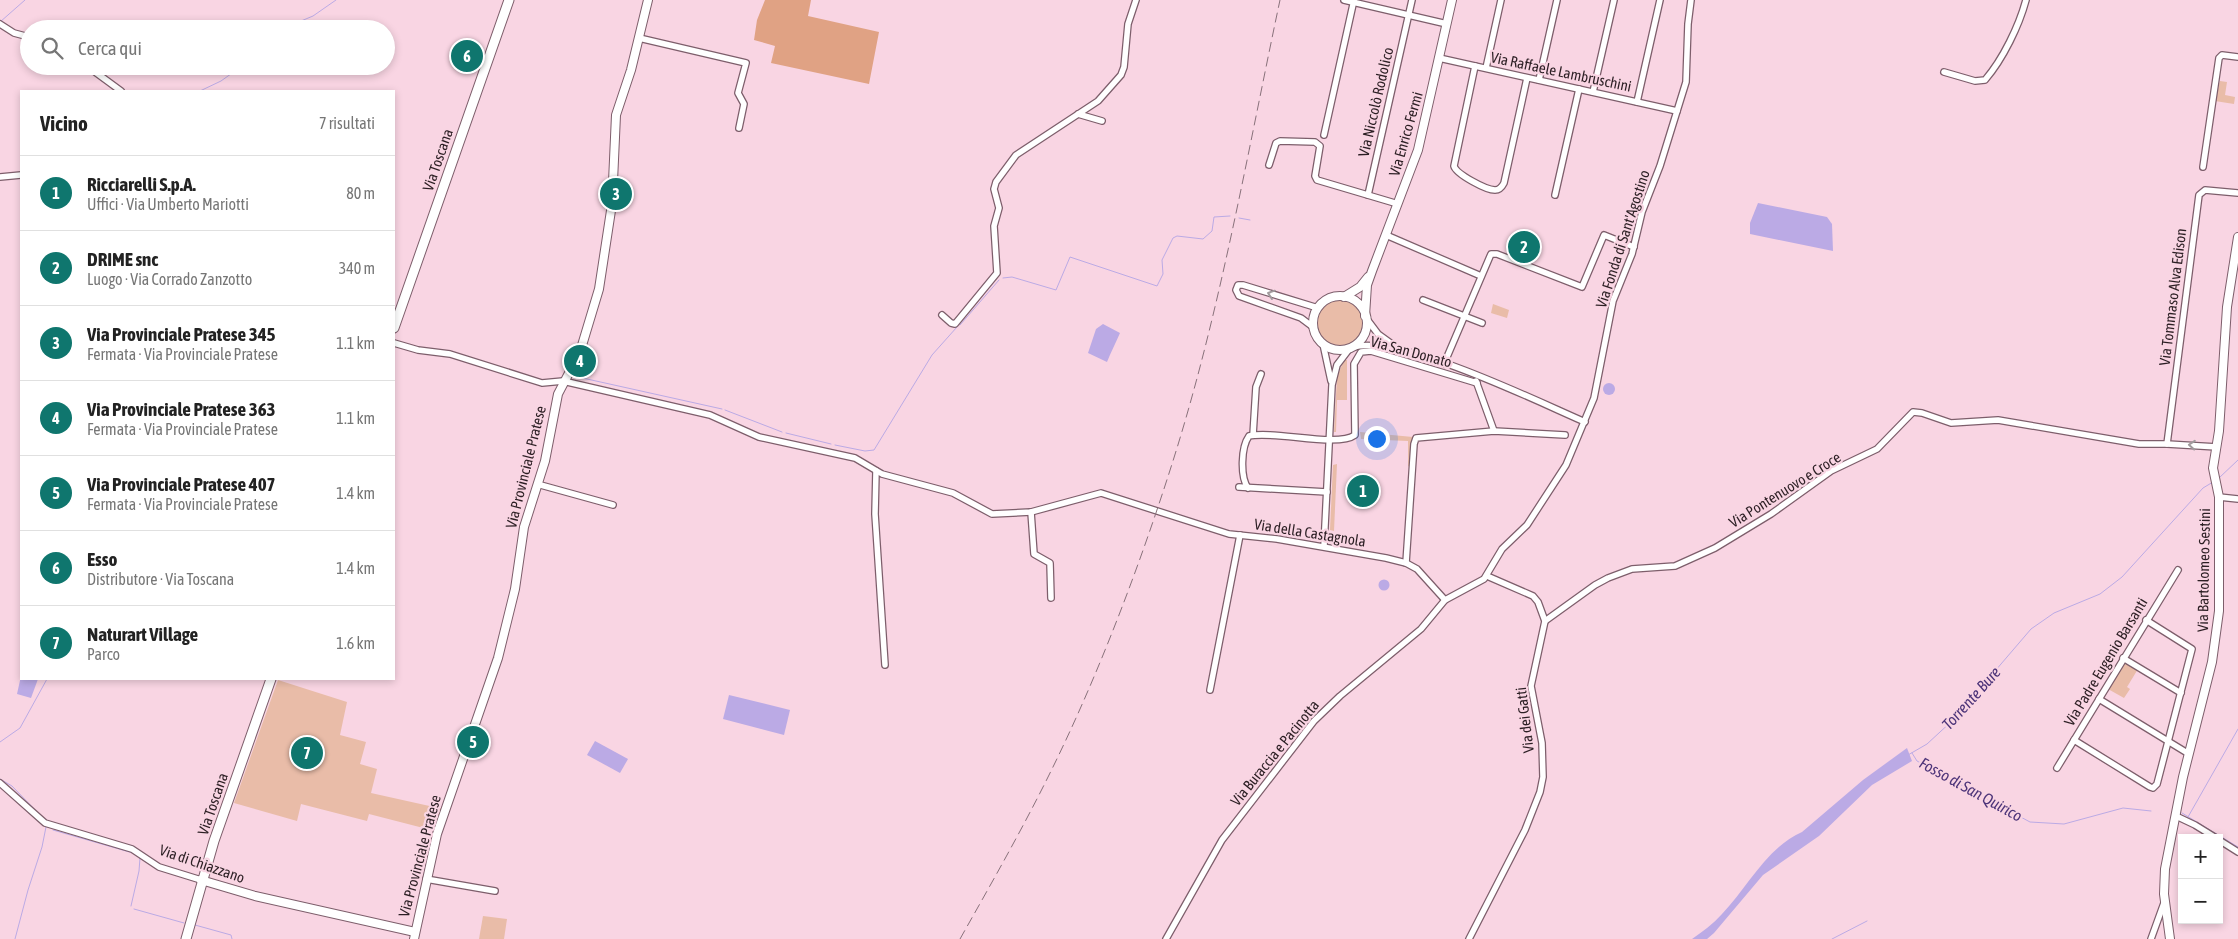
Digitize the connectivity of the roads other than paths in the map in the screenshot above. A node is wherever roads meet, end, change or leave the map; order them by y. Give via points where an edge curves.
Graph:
1 (509, 0) edge
2 (648, 0) edge
3 (1136, 0) edge
4 (1344, 0) edge
5 (1412, 0) edge
6 (1452, 0) edge
7 (1501, 0) edge
8 (1557, 0) edge
9 (1614, 0) edge
10 (1660, 0) edge
11 (1692, 0) edge
12 (2026, 0) edge
13 (1354, 1) edge
14 (1409, 15) junction
15 (1447, 24) junction
16 (1, 25) edge
17 (20, 33) edge
18 (638, 38) junction
19 (2238, 57) edge
20 (1439, 58) junction
21 (1475, 66) junction
22 (1486, 68) junction
23 (1944, 72) dead end
24 (99, 75) edge
25 (1527, 78) junction
26 (1539, 80) junction
27 (1579, 89) junction
28 (120, 90) edge
29 (1593, 92) junction
30 (1637, 102) junction
31 (1677, 111) junction
32 (1078, 114) junction
33 (1102, 122) dead end
34 (739, 128) dead end
35 (1324, 135) dead end
36 (1269, 165) dead end
37 (2203, 167) dead end
38 (20, 175) edge
39 (0, 177) edge
40 (2238, 193) edge
41 (1368, 195) junction
42 (1555, 195) dead end
43 (1398, 204) junction
44 (1386, 235) junction
45 (2238, 237) edge
46 (1634, 247) junction
47 (1372, 271) junction
48 (1481, 276) junction
49 (1344, 297) junction
50 (1423, 300) dead end
51 (1318, 308) junction
52 (942, 316) dead end
53 (1464, 316) junction
54 (1366, 317) junction
55 (1482, 323) dead end
56 (395, 325) edge
57 (1314, 327) junction
58 (395, 343) edge
59 (1323, 344) junction
60 (1351, 347) junction
61 (1400, 350) junction
62 (1444, 364) junction
63 (1261, 374) dead end
64 (1474, 375) junction
65 (564, 381) junction
66 (1477, 383) junction
67 (1332, 385) junction
68 (1585, 422) junction
69 (1494, 431) junction
70 (1253, 435) junction
71 (1565, 435) dead end
72 (1329, 439) junction
73 (2168, 444) junction
74 (2217, 447) junction
75 (876, 471) junction
76 (537, 484) junction
77 (1239, 487) dead end
78 (1248, 488) junction
79 (1327, 492) junction
80 (2219, 497) junction
81 (2238, 499) edge
82 (613, 505) dead end
83 (1031, 512) junction
84 (1240, 535) junction
85 (1324, 546) junction
86 (1406, 563) junction
87 (2178, 570) dead end
88 (1487, 576) junction
89 (1050, 598) dead end
90 (1446, 600) junction
91 (2146, 620) junction
92 (1545, 621) junction
93 (2123, 658) junction
94 (885, 665) dead end
95 (271, 680) edge
96 (1210, 690) dead end
97 (2181, 693) junction
98 (2099, 699) junction
99 (2074, 740) junction
100 (2168, 741) junction
101 (2189, 754) junction
102 (2057, 768) dead end
103 (0, 783) edge
104 (2176, 816) junction
105 (2210, 834) edge
106 (2223, 843) edge
107 (2238, 852) edge
108 (426, 879) junction
109 (201, 880) junction
110 (495, 891) dead end
111 (2164, 900) junction
112 (414, 936) edge
113 (186, 939) edge
114 (1166, 939) edge
115 (1469, 939) edge
116 (2151, 939) edge
117 (2170, 939) edge

1 - 56 main road, Via Toscana
2 - 18 street, Via Provinciale Pratese
3 - 32 street via 1128,24 1122,72 1101,98
4 - 13 street
5 - 14 street, Via Niccolò Rodolico
6 - 15 street, Via Enrico Fermi
7 - 22 street
8 - 26 street
9 - 29 street
10 - 30 street
11 - 31 street, Via Fonda di Sant'Agostino via 1687,77
12 - 23 street via 2006,47 1985,80 1975,81
13 - 14 street
13 - 35 street
14 - 15 street
14 - 41 street, Via Niccolò Rodolico
15 - 20 street, Via Enrico Fermi
16 - 17 street
18 - 34 street via 746,63 738,93 744,104
18 - 65 street, Via Provinciale Pratese via 614,124 613,196 602,276 580,352
19 - 37 street via 2219,58
20 - 21 street, Via Raffaele Lambruschini
20 - 43 street, Via Enrico Fermi via 1418,150
21 - 22 street, Via Raffaele Lambruschini
21 - 25 street via 1454,168 1494,190 1502,186 1506,175
22 - 25 street, Via Raffaele Lambruschini
24 - 28 street
25 - 26 street, Via Raffaele Lambruschini
26 - 27 street, Via Raffaele Lambruschini
27 - 29 street, Via Raffaele Lambruschini
27 - 42 street
29 - 30 street, Via Raffaele Lambruschini
30 - 31 street, Via Raffaele Lambruschini
31 - 46 street, Via Fonda di Sant'Agostino via 1642,212
32 - 33 street
32 - 52 street via 1020,152 999,177 994,190 999,208 994,226 996,273 955,324
36 - 41 street via 1276,143 1280,141 1317,142 1320,147 1316,179
38 - 39 street
40 - 73 street, Via Tommaso Alva Edison via 2204,190 2199,195
41 - 43 street
43 - 44 street, Via Enrico Fermi
44 - 47 street, Via Enrico Fermi
44 - 48 street
45 - 74 street, Via Bartolomeo Sestini via 2224,332
46 - 48 street via 1604,235 1582,287 1495,253 1490,256
46 - 68 street, Via Fonda di Sant'Agostino via 1613,301 1595,393
47 - 49 street via 1360,287
47 - 54 street via 1367,285
48 - 53 street
49 - 51 street via 1329,299
49 - 54 street via 1358,304
50 - 53 street
51 - 57 street
51 -> 57 street via 1243,285 1238,285 1236,290 1241,297 1299,317
53 - 55 street
53 - 62 street
54 - 60 street via 1364,334
54 - 61 street via 1378,334
57 - 59 street
58 - 65 street, Via della Castagnola via 450,354 542,383
59 - 60 street via 1336,350
59 - 67 street
60 - 61 street via 1374,344
60 - 67 street via 1337,365
61 - 62 street
62 - 64 street
63 - 70 street via 1256,387
64 - 66 street
64 - 68 street
65 - 75 street, Via della Castagnola via 710,415 759,437 855,458
65 - 76 street, Via Provinciale Pratese via 558,394
66 - 69 street
66 - 72 street, Via San Donato via 1363,351 1354,364 1355,435
67 - 72 street
68 - 88 street, Via Fonda di Sant'Agostino via 1566,465 1527,525 1502,549
69 - 71 street
69 - 86 street via 1424,436 1415,440
70 - 72 street
70 - 78 street via 1248,437 1245,446 1243,476
72 - 79 street
74 -> 73 street, Via Pontenuovo e Croce
73 - 92 street, Via Pontenuovo e Croce via 2139,444 1998,420 1951,423 1913,412 1871,452 1831,472 1715,548 1675,566 1632,569 1608,578
74 - 80 street, Via Bartolomeo Sestini via 2213,470
75 - 83 street, Via della Castagnola via 953,493 992,514
75 - 94 street via 875,514
76 - 82 street
76 - 108 street, Via Provinciale Pratese via 524,527 515,588 498,658 444,812
77 - 78 street
78 - 79 street
79 - 85 street
80 - 81 street
80 - 101 street, Via Bartolomeo Sestini via 2217,635
83 - 84 street, Via della Castagnola via 1101,493 1227,534
83 - 89 street via 1034,554 1050,563
84 - 85 street, Via della Castagnola
84 - 96 street
85 - 86 street, Via della Castagnola
86 - 90 street, Via della Castagnola via 1420,572
87 - 91 street, Via Padre Eugenio Barsanti
88 - 90 street, Via Buraccia e Pacinotta
88 - 92 street via 1533,596
90 - 114 street, Via Buraccia e Pacinotta via 1421,629 1314,721 1222,840
91 - 93 street, Via Padre Eugenio Barsanti
91 - 97 street via 2191,648
92 - 115 street, Via dei Gatti via 1532,686 1542,743 1540,792 1521,838
93 - 97 street
93 - 98 street, Via Padre Eugenio Barsanti
95 - 109 main road, Via Toscana
97 - 100 street
98 - 99 street, Via Padre Eugenio Barsanti
98 - 100 street
99 - 100 street via 2150,787 2156,786 2159,780
99 - 102 street, Via Padre Eugenio Barsanti
100 - 101 street
101 - 104 street, Via Bartolomeo Sestini
103 - 109 street, Via di Chiazzano via 44,823 132,848 159,866
104 - 105 street
104 - 111 street, Via Bartolomeo Sestini via 2165,869
106 - 107 street
108 - 110 street
108 - 112 street, Via Provinciale Pratese
109 - 112 street, Via di Chiazzano
109 - 113 main road, Via Toscana
111 - 116 street
111 - 117 street, Via Bartolomeo Sestini

